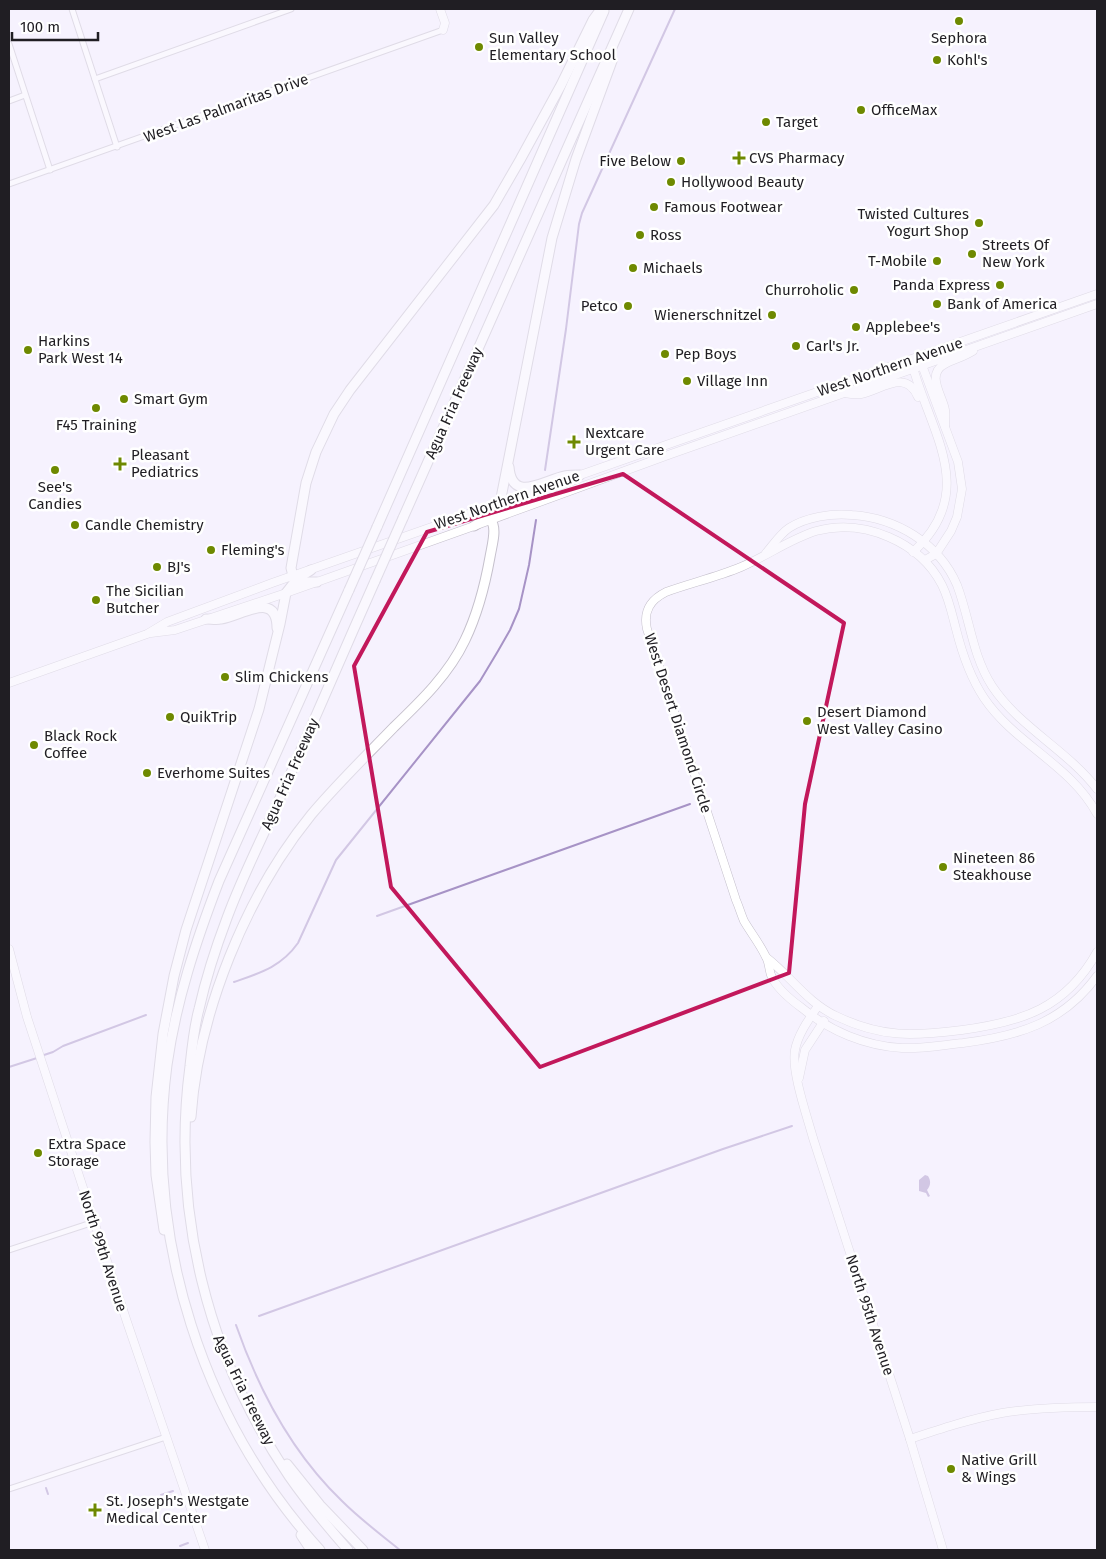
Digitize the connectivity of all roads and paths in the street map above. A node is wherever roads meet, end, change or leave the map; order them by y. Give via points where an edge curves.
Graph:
1 (74, 9) edge
2 (291, 9) edge
3 (440, 9) edge
4 (601, 9) edge
5 (605, 9) edge
6 (630, 9) edge
7 (443, 30) joint
8 (9, 44) edge
9 (95, 79) junction
10 (25, 95) junction
11 (9, 101) edge
12 (117, 147) junction
13 (50, 170) junction
14 (9, 184) edge
15 (1097, 294) edge
16 (1087, 297) junction
17 (1094, 305) edge
18 (988, 343) junction
19 (915, 358) junction
20 (922, 365) junction
21 (913, 369) junction
22 (844, 393) junction
23 (742, 419) junction
24 (946, 426) junction
25 (745, 428) junction
26 (935, 430) junction
27 (682, 440) junction
28 (509, 457) junction
29 (647, 462) junction
30 (580, 475) junction
31 (500, 503) junction
32 (471, 513) junction
33 (491, 519) junction
34 (474, 526) joint
35 (923, 543) junction
36 (913, 552) junction
37 (936, 554) junction
38 (765, 555) junction
39 (925, 560) junction
40 (311, 570) joint
41 (295, 578) junction
42 (317, 582) junction
43 (286, 593) junction
44 (206, 619) junction
45 (277, 633) junction
46 (147, 634) junction
47 (9, 683) edge
48 (1027, 724) junction
49 (1018, 734) junction
50 (1097, 789) edge
51 (1097, 814) edge
52 (9, 949) edge
53 (1097, 952) edge
54 (766, 958) junction
55 (1097, 976) edge
56 (818, 1006) junction
57 (830, 1013) junction
58 (811, 1016) junction
59 (823, 1023) junction
60 (798, 1080) junction
61 (184, 1141) junction
62 (94, 1222) junction
63 (9, 1250) edge
64 (176, 1265) junction
65 (1097, 1407) edge
66 (263, 1434) junction
67 (166, 1437) junction
68 (910, 1439) junction
69 (9, 1489) edge
70 (292, 1517) junction
71 (205, 1550) edge
72 (311, 1550) edge
73 (320, 1550) edge
74 (348, 1550) edge
75 (363, 1550) edge
76 (943, 1550) edge

1 - 9 street
2 - 9 street
3 - 7 street via 445,22
4 - 41 highway via 494,205 334,414 306,483 292,563
5 - 64 highway, Agua Fria Freeway, bridge via 200,928 167,1065 163,1160
6 - 28 highway via 555,224
6 - 61 highway, Agua Fria Freeway, bridge via 228,916 200,1004 193,1039
7 - 12 street, West Las Palmaritas Drive
8 - 10 street
9 - 12 street
10 - 11 street
10 - 13 street
12 - 13 street, West Las Palmaritas Drive
13 - 14 street, West Las Palmaritas Drive
15 - 16 street, West Northern Avenue
16 - 17 street
16 - 19 street, West Northern Avenue
17 - 18 street, West Northern Avenue
18 - 20 street, West Northern Avenue
18 - 24 street via 944,364 937,373 936,386 945,410
19 - 20 street
19 - 21 street
19 - 23 street, West Northern Avenue
20 - 21 street, West Northern Avenue
20 - 24 street
21 - 22 street, West Northern Avenue
21 - 26 street
22 - 25 street, West Northern Avenue
22 - 26 street via 860,394 895,382 907,384 916,392 926,418
23 - 25 street
23 - 27 street, West Northern Avenue
24 - 37 street via 960,470 962,489 957,517
25 - 29 street, West Northern Avenue
26 - 35 street via 946,465 947,490 939,520
27 - 29 street via 679,446
27 - 30 street, West Northern Avenue
28 - 30 highway via 510,476 518,486 527,488 566,475
28 - 31 highway
29 - 33 street, West Northern Avenue
30 - 31 street, West Northern Avenue
31 - 32 street, West Northern Avenue
31 - 33 highway
32 - 33 highway
32 - 40 street, West Northern Avenue
33 - 34 highway
33 - 61 highway via 494,532 480,602 454,660 417,705 311,815 275,868 251,912 228,960 208,1016 194,1082 191,1122
34 - 42 street, West Northern Avenue
35 - 36 street
35 - 37 street, West Desert Diamond Circle
35 - 38 street, West Desert Diamond Circle via 902,528 876,518 834,515 802,521 789,528
36 - 38 street, West Desert Diamond Circle via 900,542 875,532 844,528 807,535
36 - 39 street, West Desert Diamond Circle
37 - 39 street
37 - 48 street, West Desert Diamond Circle via 956,585 983,671 1001,698
38 - 54 street, West Desert Diamond Circle via 734,570 666,592 652,601 646,616 649,634 736,900 744,921
39 - 49 street, West Desert Diamond Circle via 943,587 964,657 978,688 992,710
40 - 41 highway
41 - 42 highway via 304,583
41 - 43 highway
41 - 46 street, West Northern Avenue via 167,622
42 - 43 street, West Northern Avenue
43 - 44 street, West Northern Avenue
43 - 45 highway
44 - 45 highway via 221,620 265,607 275,615
44 - 46 street, West Northern Avenue via 176,630
45 - 64 highway via 260,709 186,930 163,1034 156,1097 156,1175 165,1236
46 - 47 street, West Northern Avenue
48 - 49 street
48 - 50 street, West Desert Diamond Circle via 1070,760
49 - 51 street, West Desert Diamond Circle via 1072,781
52 - 62 street, North 99th Avenue
53 - 57 street, West Desert Diamond Circle via 1077,980 1057,999 1030,1015 1007,1022 902,1035 868,1029
54 - 56 street, West Desert Diamond Circle
54 - 58 street, West Desert Diamond Circle via 771,976 779,987
55 - 59 street, West Desert Diamond Circle via 1065,1009 1048,1020 1016,1034 990,1039 901,1048 865,1042
56 - 57 street, West Desert Diamond Circle
56 - 58 street, North 95th Avenue
57 - 59 street, North 95th Avenue
58 - 59 street, West Desert Diamond Circle
58 - 60 street, North 95th Avenue via 795,1050
59 - 60 street, North 95th Avenue via 805,1050
60 - 68 street, North 95th Avenue via 813,1138
61 - 66 highway, Agua Fria Freeway via 190,1224 215,1332
62 - 63 street
62 - 67 street, North 99th Avenue
64 - 70 highway, Agua Fria Freeway via 197,1343 217,1394 244,1446
65 - 68 street via 1002,1413
66 - 74 highway, Agua Fria Freeway via 288,1476
66 - 75 highway via 320,1506
67 - 69 street
67 - 71 street, North 99th Avenue
68 - 76 street, North 95th Avenue
70 - 72 highway
70 - 73 highway, Agua Fria Freeway

